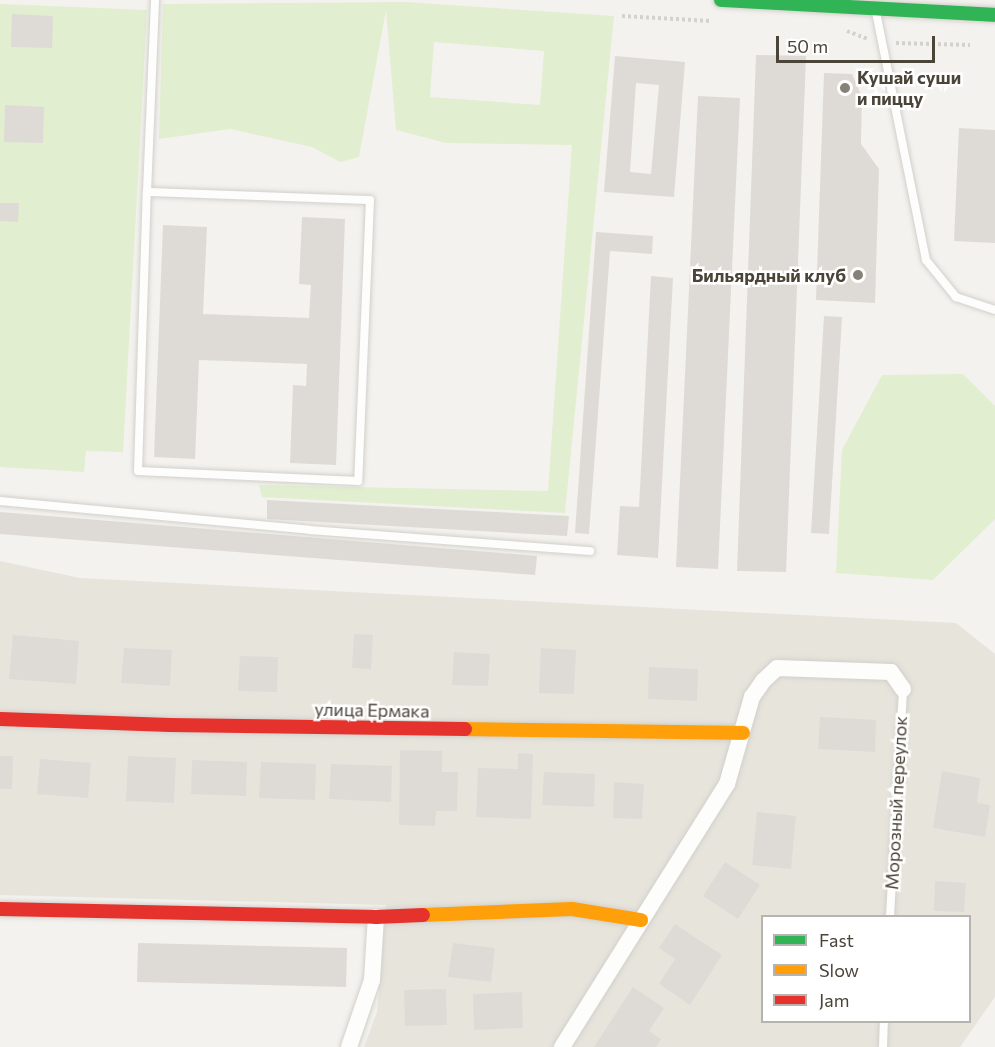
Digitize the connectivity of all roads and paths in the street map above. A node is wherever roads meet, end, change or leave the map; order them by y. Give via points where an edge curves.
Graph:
1 (154, 0) edge
2 (721, 0) edge
3 (876, 8) junction
4 (995, 15) edge
5 (147, 192) junction
6 (995, 310) edge
7 (0, 501) edge
8 (590, 551) dead end
9 (903, 689) joint
10 (0, 719) edge
11 (743, 733) junction
12 (0, 909) edge
13 (890, 915) edge
14 (376, 917) junction
15 (641, 921) junction
16 (885, 1023) edge
17 (349, 1047) edge
18 (562, 1047) edge
19 (883, 1047) edge

1 - 5 lane
2 - 3 street
3 - 4 street
3 - 6 lane via 926,260 956,297
5 - 5 lane via 138,471 358,481 370,200
7 - 8 lane
9 - 11 street via 891,672 777,668 752,697
9 - 13 lane, Морозный переулок
10 - 11 street, улица Ермака
11 - 15 street via 727,784
12 - 14 street
14 - 15 street via 572,909
14 - 17 street via 372,980
15 - 18 street
16 - 19 lane

